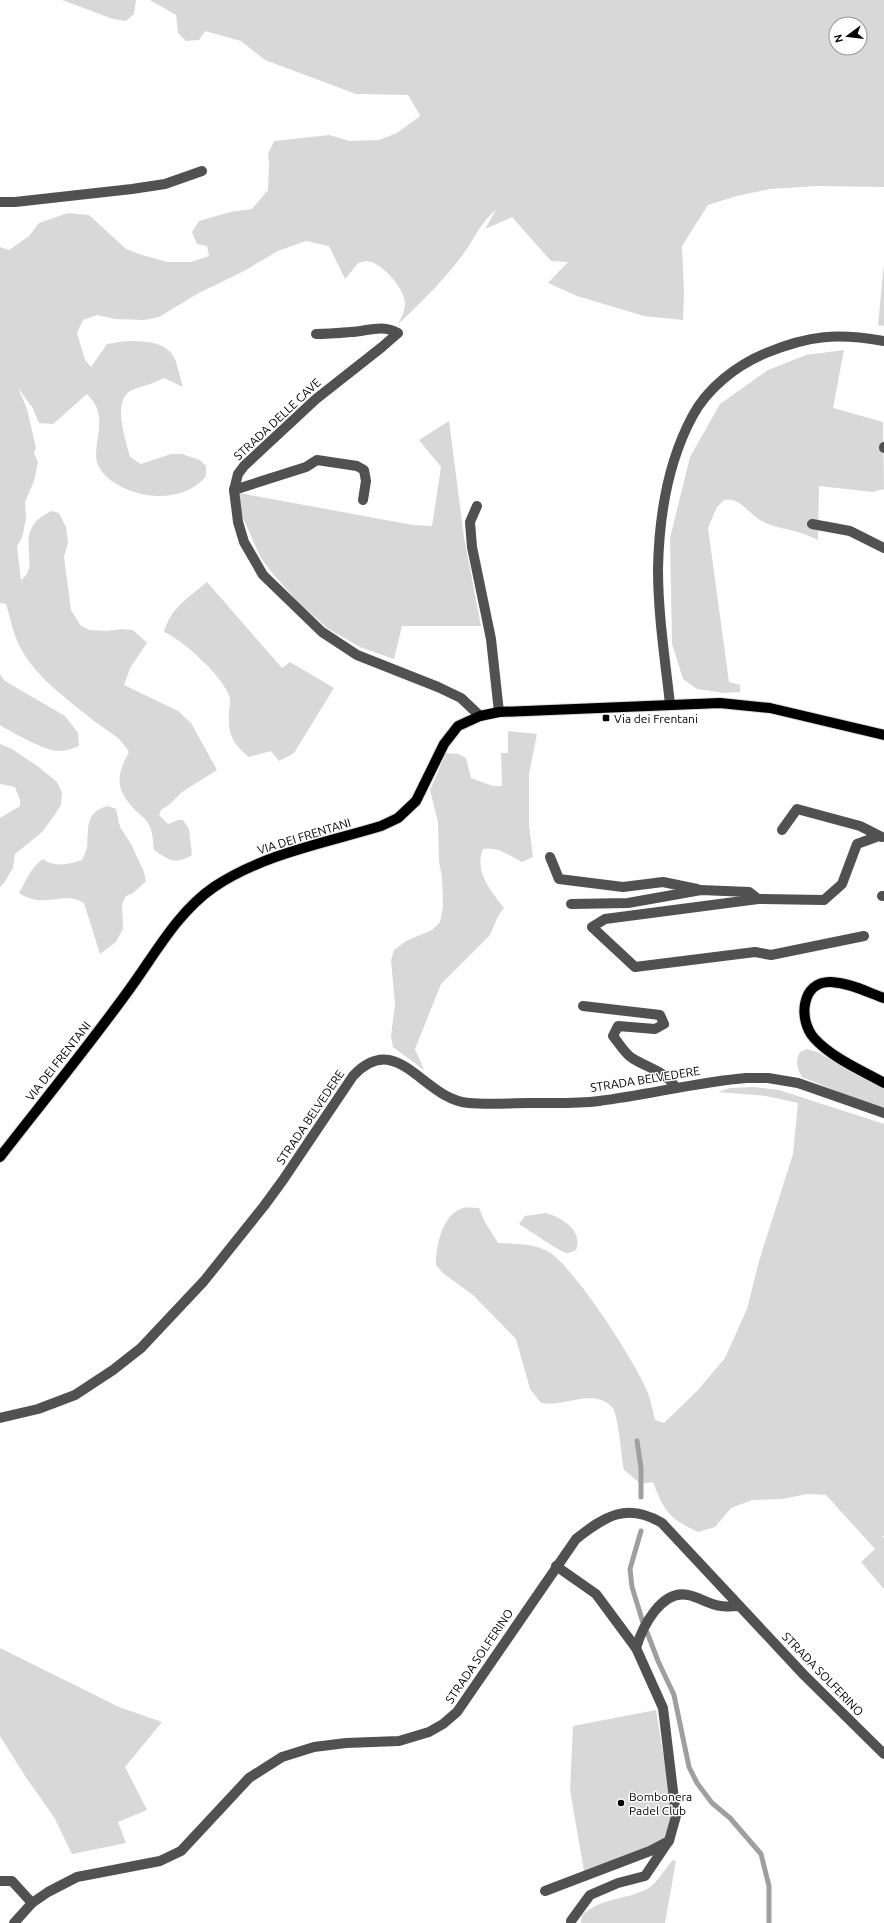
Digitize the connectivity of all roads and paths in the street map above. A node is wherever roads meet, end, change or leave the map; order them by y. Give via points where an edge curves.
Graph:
1 (202, 171) dead end
2 (0, 202) edge
3 (316, 334) dead end
4 (884, 341) edge
5 (234, 490) junction
6 (363, 500) dead end
7 (477, 506) dead end
8 (812, 524) dead end
9 (884, 548) edge
10 (670, 704) junction
11 (499, 712) junction
12 (480, 716) junction
13 (884, 735) edge
14 (782, 830) dead end
15 (881, 836) edge
16 (550, 857) dead end
17 (701, 890) junction
18 (758, 899) junction
19 (571, 904) dead end
20 (864, 936) dead end
21 (884, 998) edge
22 (583, 1006) dead end
23 (884, 1083) edge
24 (676, 1088) junction
25 (884, 1113) edge
26 (0, 1157) edge
27 (0, 1418) edge
28 (556, 1566) junction
29 (739, 1606) junction
30 (636, 1648) junction
31 (884, 1754) edge
32 (669, 1841) junction
33 (0, 1881) edge
34 (545, 1891) dead end
35 (32, 1903) junction
36 (571, 1922) dead end
37 (14, 1923) edge

1 - 2 street via 164,184 132,189
3 - 5 street, STRADA DELLE CAVE via 381,327 398,333 316,399 272,439 238,474
4 - 10 street via 855,336 834,336 810,338 783,346 738,368 708,394 692,416 670,477 660,537 658,570 661,624
5 - 6 street via 306,467 317,460 357,466 364,470 366,481
5 - 12 street, STRADA DELLE CAVE via 238,522 244,542 263,575 322,632 357,655 461,698
7 - 11 street via 470,522 472,547 491,639
8 - 9 street via 850,531
10 - 11 main road, VIA DEI FRENTANI
10 - 13 main road, VIA DEI FRENTANI via 720,703 770,708
11 - 12 main road, VIA DEI FRENTANI
12 - 26 main road, VIA DEI FRENTANI via 458,726 444,744 416,801 398,818 381,826 265,860 212,888 188,910 82,1053
14 - 15 street via 797,809 860,826
15 - 18 street via 857,844 842,884 824,900
16 - 17 street via 559,878 623,887 663,882
17 - 18 street via 749,892
17 - 19 street via 628,903
18 - 20 street via 605,920 592,927 635,967 755,952 772,955
21 - 23 main road via 848,984 830,982 818,986 807,995 804,1005 806,1025 814,1037 830,1052
22 - 24 street via 660,1015 664,1024 655,1029 618,1026 613,1036 631,1058 653,1068 672,1081
24 - 25 street, STRADA BELVEDERE via 746,1078 784,1080
24 - 27 street, STRADA BELVEDERE via 587,1102 466,1103 436,1090 394,1060 370,1062 353,1076 283,1180 204,1281 162,1328 113,1370 75,1395 38,1409
28 - 29 street, STRADA SOLFERINO via 576,1539 596,1523 612,1516 632,1512 648,1514 662,1523
28 - 30 street via 596,1594
28 - 35 street, STRADA SOLFERINO via 457,1712 443,1724 429,1732 399,1741 314,1747 282,1757 249,1778 180,1852 160,1861 77,1877
29 - 30 street via 721,1606 687,1594 674,1597 662,1603 653,1613
29 - 31 street, STRADA SOLFERINO
30 - 32 street via 663,1708 676,1816
32 - 34 street via 650,1851
32 - 36 street via 645,1876 618,1883 590,1895
33 - 35 street via 12,1881
35 - 37 street, STRADA SOLFERINO

